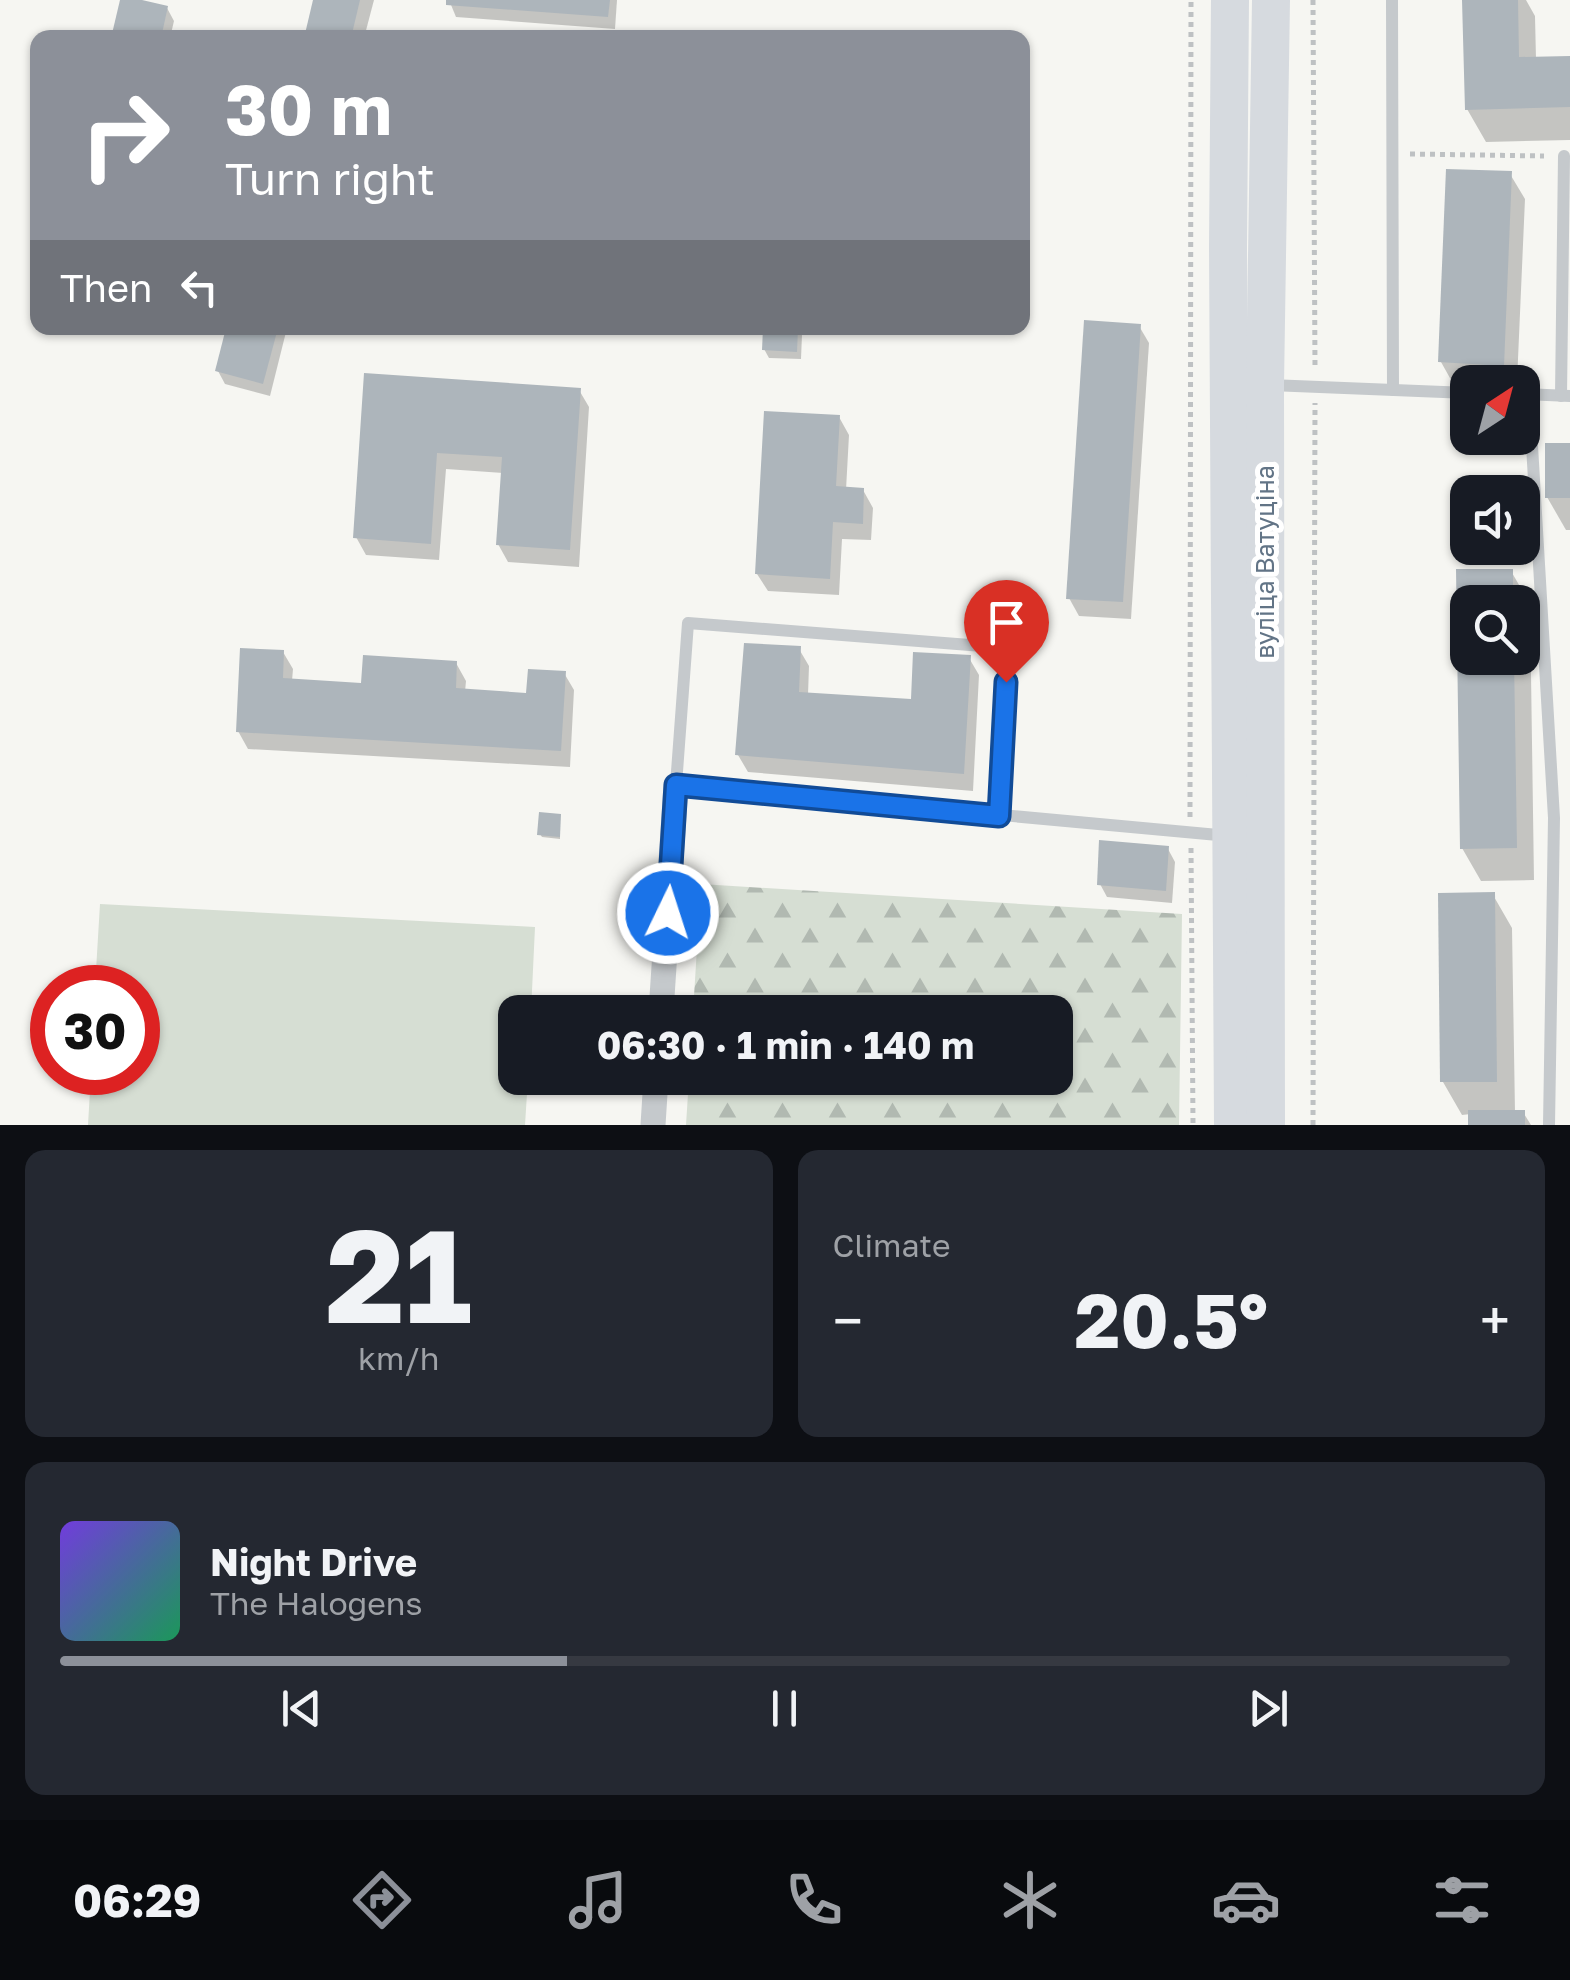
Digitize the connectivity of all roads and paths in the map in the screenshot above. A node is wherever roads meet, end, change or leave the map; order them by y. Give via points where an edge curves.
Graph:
1 (1191, 0) edge
2 (1230, 0) edge
3 (1271, 0) edge
4 (1313, 0) edge
5 (1392, 0) edge
6 (1392, 154) junction
7 (1564, 156) joint
8 (1265, 386) junction
9 (1315, 387) junction
10 (1393, 390) junction
11 (1450, 392) edge
12 (1540, 395) edge
13 (1566, 396) edge
14 (1530, 455) edge
15 (676, 785) junction
16 (999, 816) junction
17 (1554, 818) junction
18 (1570, 818) edge
19 (1190, 833) junction
20 (1232, 836) junction
21 (662, 995) edge
22 (655, 1095) edge
23 (653, 1125) edge
24 (1193, 1125) edge
25 (1233, 1125) edge
26 (1266, 1125) edge
27 (1313, 1125) edge
28 (1549, 1125) edge

1 - 19 path
2 - 20 street, вуліца Ватуціна
3 - 8 street, вуліца Ватуціна
4 - 9 path
5 - 6 lane
6 - 7 path
6 - 10 lane
7 - 13 lane
8 - 9 lane
8 - 26 street, вуліца Ватуціна
9 - 10 lane
9 - 27 path
10 - 11 lane
12 - 13 lane
14 - 17 lane
15 - 16 lane
15 - 16 lane via 688,623 1008,648
15 - 21 street
16 - 19 lane
17 - 18 lane
17 - 28 lane
19 - 20 lane
19 - 24 path
20 - 25 street, вуліца Ватуціна
22 - 23 street

